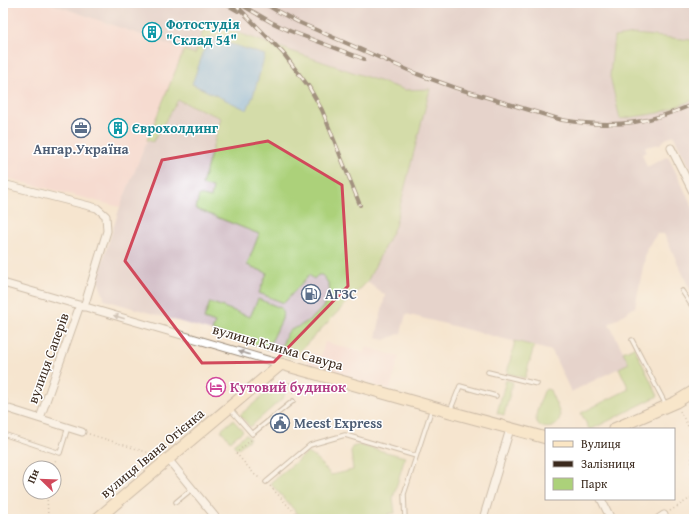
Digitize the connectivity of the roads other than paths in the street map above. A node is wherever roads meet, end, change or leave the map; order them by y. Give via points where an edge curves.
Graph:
1 (671, 148) dead end
2 (3, 184) edge
3 (694, 194) edge
4 (3, 283) edge
5 (682, 291) dead end
6 (82, 306) junction
7 (694, 309) edge
8 (632, 340) dead end
9 (281, 364) junction
10 (488, 372) dead end
11 (538, 384) dead end
12 (694, 392) edge
13 (3, 394) edge
14 (496, 396) dead end
15 (293, 401) dead end
16 (671, 404) junction
17 (5, 407) edge
18 (433, 407) junction
19 (229, 408) junction
20 (450, 412) junction
21 (40, 418) junction
22 (68, 427) junction
23 (616, 428) edge
24 (510, 429) junction
25 (82, 432) road end
26 (3, 434) edge
27 (545, 438) edge
28 (416, 456) junction
29 (168, 459) junction
30 (266, 482) road end
31 (192, 489) junction
32 (602, 500) edge
33 (176, 502) dead end
34 (296, 515) road end
35 (100, 518) edge
36 (216, 519) edge
37 (302, 519) edge
38 (405, 519) edge
39 (483, 519) edge
40 (611, 519) edge

1 - 3 street
2 - 6 street, вулиця Саперів via 96,208 106,216 107,231
4 - 6 street, вулиця Клима Савура
5 - 7 lane
9 -> 6 street, вулиця Клима Савура
6 - 21 street, вулиця Саперів
8 - 16 lane
9 - 18 street, вулиця Клима Савура
9 - 19 street, вулиця Івана Огієнка
10 - 11 lane
12 - 16 street
13 - 17 lane
14 - 20 lane via 460,386
15 - 19 lane via 252,434
16 - 23 street
17 - 21 street, вулиця Саперів
18 - 20 street, вулиця Клима Савура
18 - 28 lane
19 - 29 street, вулиця Івана Огієнка
20 - 24 street, вулиця Клима Савура
21 - 22 street, вулиця Саперів
22 - 25 street, вулиця Саперів
22 - 26 lane via 60,453
24 - 27 street, вулиця Клима Савура
24 - 39 street
28 - 30 lane via 345,435 310,445
28 - 38 lane via 404,494
29 - 31 street
29 - 35 street, вулиця Івана Огієнка
31 - 33 lane
31 - 36 street
32 - 40 street
34 - 37 lane

